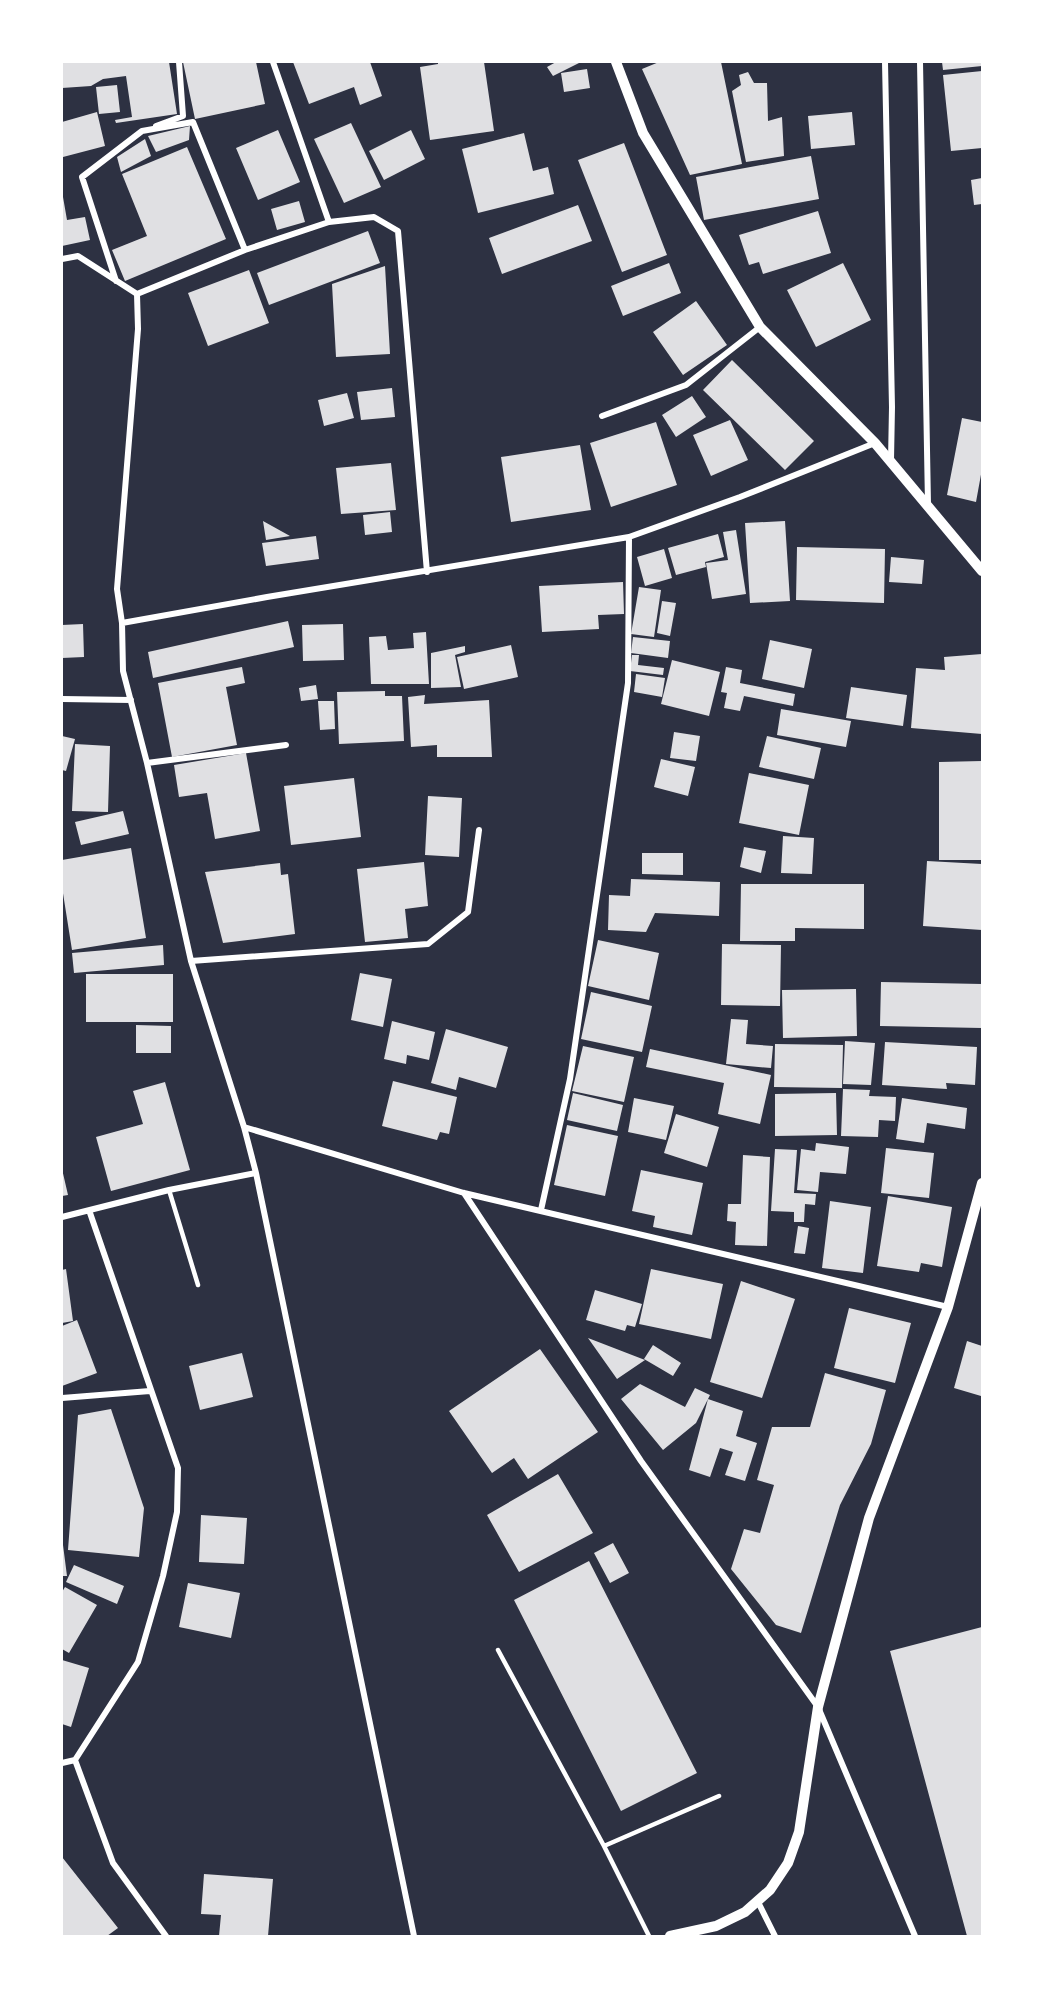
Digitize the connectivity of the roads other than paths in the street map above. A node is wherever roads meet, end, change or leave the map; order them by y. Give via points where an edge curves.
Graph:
1 (179, 62) edge
2 (273, 62) edge
3 (616, 62) edge
4 (885, 62) edge
5 (920, 62) edge
6 (142, 131) junction
7 (329, 222) junction
8 (245, 250) junction
9 (62, 259) edge
10 (116, 281) junction
11 (137, 294) junction
12 (760, 327) junction
13 (602, 416) dead end
14 (875, 443) junction
15 (891, 461) junction
16 (928, 505) junction
17 (629, 537) junction
18 (982, 571) edge
19 (427, 572) junction
20 (122, 623) junction
21 (62, 699) edge
22 (131, 700) junction
23 (286, 744) dead end
24 (147, 764) junction
25 (479, 830) dead end
26 (191, 961) junction
27 (244, 1127) junction
28 (256, 1173) junction
29 (982, 1183) edge
30 (169, 1190) junction
31 (464, 1193) junction
32 (89, 1210) junction
33 (541, 1210) junction
34 (62, 1216) edge
35 (198, 1285) dead end
36 (948, 1307) junction
37 (150, 1391) junction
38 (62, 1398) edge
39 (498, 1650) dead end
40 (818, 1707) junction
41 (75, 1760) junction
42 (62, 1763) edge
43 (719, 1796) dead end
44 (603, 1846) junction
45 (758, 1902) junction
46 (166, 1936) edge
47 (414, 1936) edge
48 (649, 1936) edge
49 (670, 1936) edge
50 (775, 1936) edge
51 (915, 1936) edge

1 - 6 street via 183,116
2 - 7 street
3 - 12 street via 643,133
4 - 15 street
5 - 16 street
6 - 8 street via 193,122
6 - 10 street via 82,177
7 - 8 street
7 - 19 street via 374,217 398,231
8 - 11 street
9 - 10 street via 78,256
10 - 11 street
11 - 20 street via 138,329 117,589
12 - 13 street via 686,385
12 - 14 street
14 - 15 street
14 - 17 street
15 - 16 street
16 - 18 street
17 - 19 street
17 - 33 street via 628,682 570,1079
19 - 20 street
20 - 22 street via 123,671
21 - 22 street
22 - 24 street
23 - 24 street
24 - 26 street
25 - 26 street via 468,912 428,944
26 - 27 street
27 - 28 street
27 - 31 street
28 - 30 street
28 - 47 street
29 - 36 street
30 - 32 street
30 - 35 lane
31 - 33 street
31 - 40 street via 641,1461
32 - 34 street
32 - 37 street
33 - 36 street
36 - 40 street via 869,1518
37 - 38 street
37 - 41 street via 178,1468 177,1512 138,1662
39 - 44 lane
40 - 45 street via 799,1832 780,1877
40 - 51 street
41 - 42 street
41 - 46 street via 113,1863
43 - 44 lane
44 - 48 lane
45 - 49 street via 723,1923
45 - 50 street

